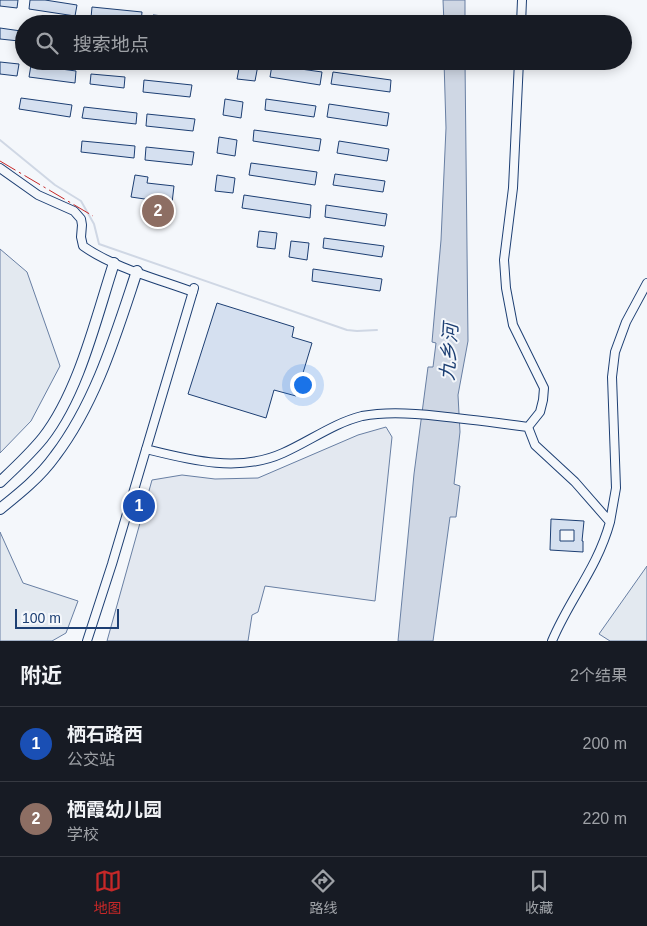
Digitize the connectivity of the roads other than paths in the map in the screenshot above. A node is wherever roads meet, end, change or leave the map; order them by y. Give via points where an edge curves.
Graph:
1 (522, 0) edge
2 (521, 15) edge
3 (519, 70) edge
4 (0, 168) edge
5 (114, 262) junction
6 (137, 271) junction
7 (647, 283) edge
8 (528, 427) junction
9 (146, 449) junction
10 (0, 482) edge
11 (0, 509) edge
12 (610, 522) junction
13 (87, 641) edge
14 (552, 641) edge

1 - 2 street
3 - 8 street via 504,260 513,325 544,388 540,412
4 - 5 street via 38,195 74,211 81,219 83,246
5 - 6 street
5 - 10 main road via 78,372 63,405 44,437
6 - 9 street via 194,290
6 - 11 main road via 86,406 55,456 23,491
7 - 12 street via 626,322 615,352 612,377 616,488
8 - 9 street via 392,413 362,416 330,428 282,454 252,462 214,463
8 - 12 street via 534,445 575,482
9 - 13 street
12 - 14 street via 596,561

